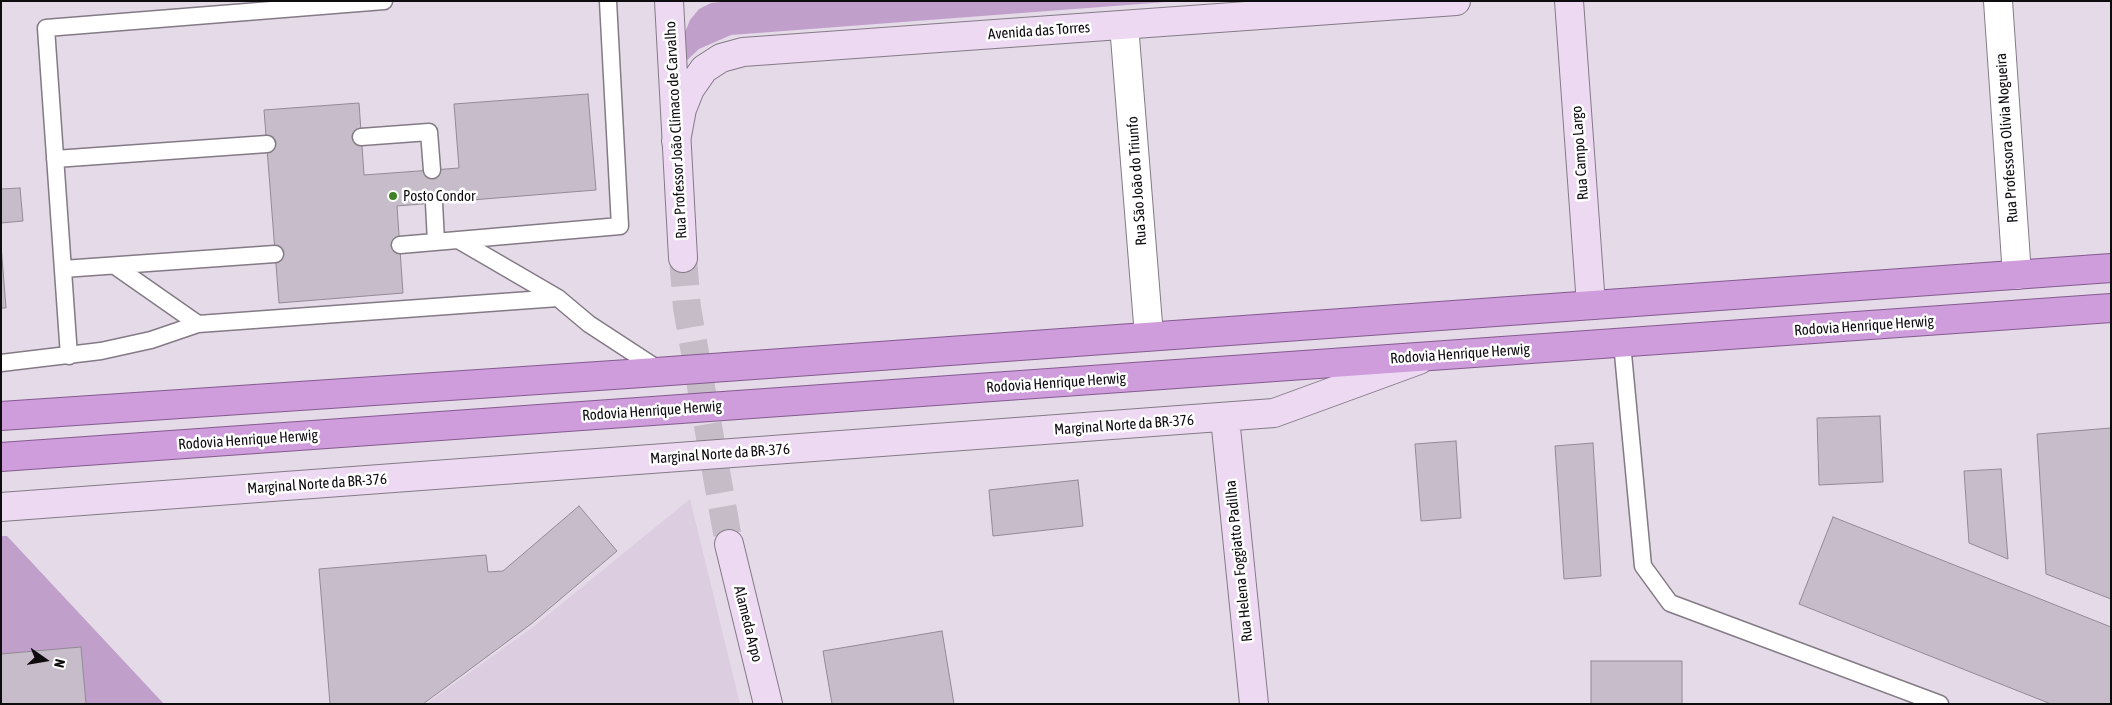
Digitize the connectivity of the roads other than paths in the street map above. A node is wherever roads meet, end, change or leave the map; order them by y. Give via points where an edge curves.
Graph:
1 (384, 1) edge
2 (608, 1) edge
3 (669, 1) edge
4 (1456, 1) edge
5 (1569, 1) edge
6 (1998, 1) edge
7 (1124, 25) junction
8 (361, 137) dead end
9 (676, 141) junction
10 (267, 144) dead end
11 (55, 159) junction
12 (432, 170) dead end
13 (434, 203) dead end
14 (460, 240) junction
15 (436, 242) junction
16 (400, 245) dead end
17 (275, 254) dead end
18 (683, 258) tunnel mouth
19 (115, 266) junction
20 (2111, 268) edge
21 (63, 270) junction
22 (2017, 275) junction
23 (558, 298) junction
24 (1591, 305) junction
25 (2111, 308) edge
26 (198, 324) junction
27 (1149, 336) junction
28 (1622, 343) junction
29 (69, 356) junction
30 (1430, 356) junction
31 (1, 363) edge
32 (661, 371) junction
33 (1, 416) edge
34 (1225, 418) junction
35 (1, 457) edge
36 (1, 507) edge
37 (729, 544) tunnel mouth
38 (768, 704) edge
39 (1254, 704) edge
40 (1940, 704) edge

1 - 11 lane via 46,28
2 - 14 lane via 620,226
3 - 9 main road, Rua Professor João Clímaco de Carvalho
4 - 7 main road, Avenida das Torres
5 - 24 main road, Rua Campo Largo
6 - 22 street, Rua Professora Olívia Nogueira
7 - 9 main road, Avenida das Torres via 743,52 721,58 704,68 682,109
7 - 27 street, Rua São João do Triunfo
8 - 12 lane via 429,132
9 - 18 main road, Rua Professor João Clímaco de Carvalho
10 - 11 lane
11 - 21 lane
13 - 15 lane
14 - 15 lane
14 - 23 lane
15 - 16 lane
17 - 19 lane
19 - 21 lane
19 - 26 lane
20 - 22 highway
21 - 29 lane
22 - 24 highway
23 - 26 lane
23 - 32 lane via 589,324
24 - 27 highway
25 - 28 highway, Rodovia Henrique Herwig
26 - 29 lane via 151,340
27 - 32 highway
28 - 30 highway, Rodovia Henrique Herwig
28 - 40 lane via 1643,566 1670,603
29 - 31 lane
30 - 34 main road, Marginal Norte da BR-376 via 1274,413
30 - 35 highway, Rodovia Henrique Herwig
32 - 33 highway
34 - 36 main road, Marginal Norte da BR-376
34 - 39 main road, Rua Helena Foggiatto Padilha
37 - 38 main road, Alameda Arpo

